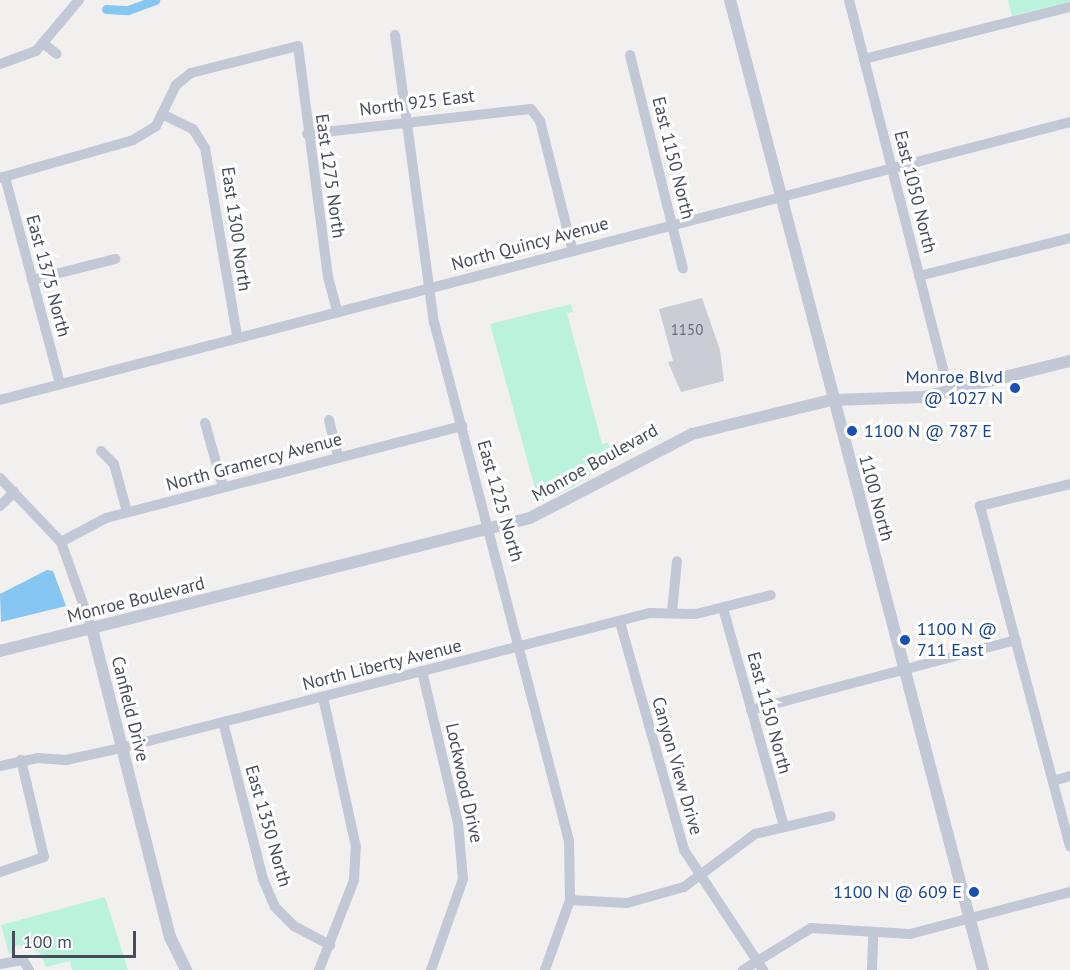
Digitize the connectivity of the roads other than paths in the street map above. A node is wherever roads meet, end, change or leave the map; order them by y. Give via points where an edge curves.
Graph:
1 (79, 0) edge
2 (730, 0) edge
3 (849, 0) edge
4 (1070, 7) edge
5 (396, 35) dead end
6 (44, 44) junction
7 (57, 54) dead end
8 (630, 55) dead end
9 (864, 59) junction
10 (0, 64) edge
11 (162, 114) junction
12 (405, 121) junction
13 (1070, 122) edge
14 (307, 134) junction
15 (891, 167) junction
16 (3, 177) edge
17 (780, 195) junction
18 (673, 223) junction
19 (1070, 238) edge
20 (572, 248) junction
21 (115, 259) dead end
22 (683, 269) dead end
23 (919, 276) junction
24 (32, 280) junction
25 (428, 289) junction
26 (337, 310) junction
27 (237, 336) junction
28 (1070, 361) edge
29 (60, 384) junction
30 (949, 392) junction
31 (0, 400) edge
32 (832, 400) junction
33 (329, 420) dead end
34 (205, 423) dead end
35 (462, 426) junction
36 (101, 451) dead end
37 (338, 457) junction
38 (0, 477) edge
39 (1070, 484) edge
40 (223, 487) junction
41 (14, 492) junction
42 (0, 506) edge
43 (127, 512) junction
44 (491, 530) junction
45 (61, 542) junction
46 (677, 561) dead end
47 (771, 595) dead end
48 (723, 608) junction
49 (672, 612) junction
50 (620, 622) junction
51 (92, 629) junction
52 (1016, 640) junction
53 (522, 647) junction
54 (0, 651) edge
55 (422, 671) junction
56 (904, 673) junction
57 (323, 697) junction
58 (751, 710) junction
59 (223, 722) junction
60 (121, 748) junction
61 (21, 760) junction
62 (0, 766) edge
63 (1070, 776) edge
64 (1053, 781) junction
65 (831, 816) dead end
66 (784, 828) junction
67 (1070, 846) edge
68 (0, 873) edge
69 (701, 877) junction
70 (1070, 892) edge
71 (570, 900) junction
72 (970, 918) junction
73 (873, 934) junction
74 (330, 945) junction
75 (757, 960) junction
76 (0, 964) edge
77 (26, 965) edge
78 (186, 970) edge
79 (319, 970) edge
80 (431, 970) edge
81 (545, 970) edge
82 (743, 970) edge
83 (763, 970) edge
84 (872, 970) edge
85 (983, 970) edge

1 - 6 street
2 - 17 street, 1100 North
3 - 9 street, East 1050 North
4 - 9 street
5 - 12 street, East 1225 North
6 - 7 street
6 - 10 street
8 - 18 street, East 1150 North
9 - 15 street, East 1050 North
11 - 14 street, East 1275 North via 176,85 190,73 298,46
11 - 16 street via 156,126 133,140
11 - 27 street, East 1300 North via 193,129 206,148
12 - 14 street, North 925 East
12 - 20 street, North 925 East via 531,109 540,121
12 - 25 street, East 1225 North
13 - 15 street, North Quincy Avenue
14 - 26 street, East 1275 North
15 - 17 street, North Quincy Avenue
15 - 23 street, East 1050 North
16 - 24 street, East 1375 North
17 - 18 street, North Quincy Avenue
17 - 32 street, 1100 North
18 - 20 street, North Quincy Avenue
18 - 22 street, East 1150 North
19 - 23 street
20 - 25 street, North Quincy Avenue
21 - 24 street
23 - 30 street, East 1050 North
24 - 29 street, East 1375 North
25 - 26 street, North Quincy Avenue
25 - 35 street, East 1225 North
26 - 27 street, North Quincy Avenue
27 - 29 street, North Quincy Avenue
28 - 30 street, Monroe Boulevard
29 - 31 street, North Quincy Avenue
30 - 32 street, Monroe Boulevard
32 - 44 street, Monroe Boulevard via 692,434 646,453 556,508
32 - 56 street, 1100 North
33 - 37 street
34 - 40 street
35 - 37 street, North Gramercy Avenue
35 - 44 street, East 1225 North
36 - 43 street via 114,464
37 - 40 street, North Gramercy Avenue
38 - 41 street, Canfield Drive
39 - 52 street via 980,506
40 - 43 street, North Gramercy Avenue
41 - 42 street
41 - 45 street, Canfield Drive
43 - 45 street, North Gramercy Avenue
44 - 51 street, Monroe Boulevard
44 - 53 street, East 1225 North
45 - 51 street, Canfield Drive
46 - 49 street
47 - 48 street, North Liberty Avenue
48 - 49 street, North Liberty Avenue
48 - 58 street, East 1150 North
49 - 50 street, North Liberty Avenue
50 - 53 street, North Liberty Avenue
50 - 69 street, Canyon View Drive via 674,825
51 - 54 street, Monroe Boulevard
51 - 60 street, Canfield Drive
52 - 56 street
52 - 64 street
53 - 55 street, North Liberty Avenue
53 - 71 street, East 1225 North via 570,841
55 - 57 street, North Liberty Avenue
55 - 80 street, Lockwood Drive via 459,823 463,879
56 - 58 street
56 - 72 street, 1100 North
57 - 59 street, North Liberty Avenue
57 - 74 street via 356,847 354,880
58 - 66 street, East 1150 North
59 - 60 street, North Liberty Avenue
59 - 74 street, East 1350 North via 263,879 275,907 294,926
60 - 61 street, North Liberty Avenue via 66,760
60 - 78 street, Canfield Drive via 170,937
61 - 62 street, North Liberty Avenue
61 - 68 street via 44,857
63 - 64 street
64 - 67 street
65 - 66 street
66 - 69 street via 755,834
69 - 71 street via 627,903
69 - 75 street, Canyon View Drive
70 - 72 street
71 - 81 street, East 1225 North
72 - 73 street via 910,934
72 - 85 street, 1100 North
73 - 75 street via 845,927 811,928
73 - 84 street
74 - 79 street
75 - 82 street
75 - 83 street, Canyon View Drive
76 - 77 street

